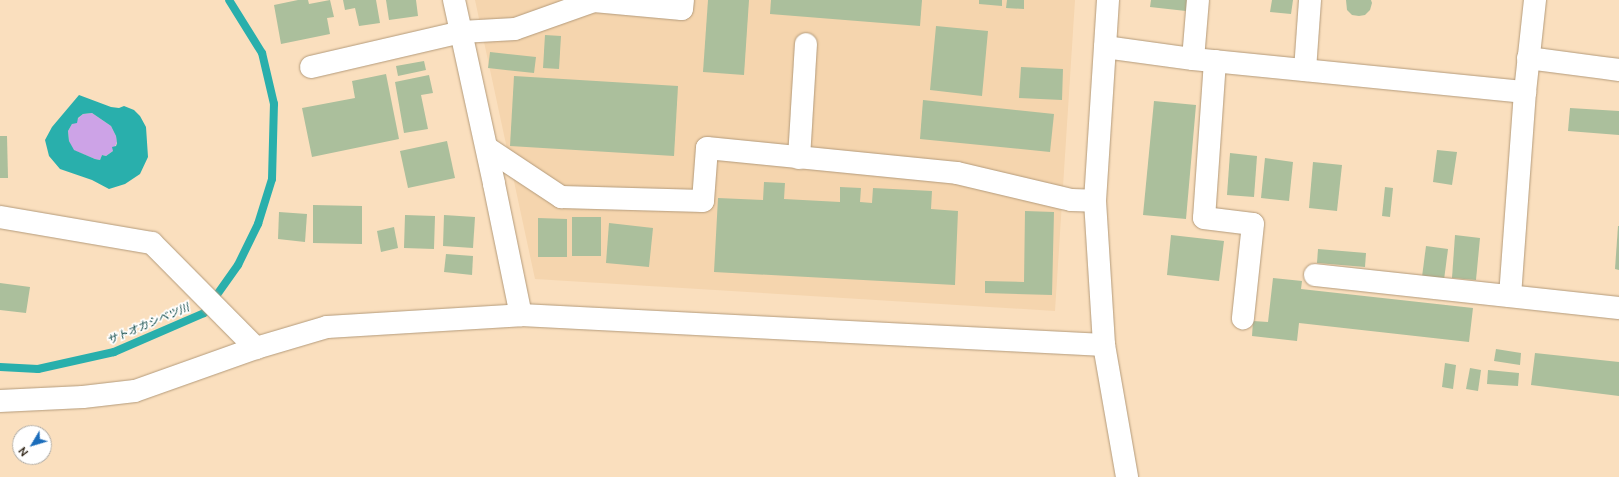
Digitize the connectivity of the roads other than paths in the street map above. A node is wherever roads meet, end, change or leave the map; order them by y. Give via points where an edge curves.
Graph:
1 (454, 0) edge
2 (683, 0) edge
3 (1108, 0) edge
4 (1198, 0) edge
5 (1310, 0) edge
6 (1535, 0) edge
7 (461, 32) junction
8 (806, 44) dead end
9 (1105, 47) junction
10 (1528, 58) junction
11 (1193, 59) junction
12 (1215, 61) junction
13 (311, 67) dead end
14 (1305, 70) junction
15 (1619, 70) edge
16 (1525, 92) junction
17 (486, 148) junction
18 (799, 158) junction
19 (1095, 201) junction
20 (0, 217) edge
21 (1315, 275) dead end
22 (1510, 296) junction
23 (1619, 308) edge
24 (521, 315) junction
25 (1243, 318) dead end
26 (1104, 345) junction
27 (256, 348) junction
28 (0, 401) edge
29 (1127, 477) edge

1 - 7 street
2 - 7 street via 682,9 594,1 515,29
3 - 9 street
4 - 11 street
5 - 14 street
6 - 10 street
7 - 13 street
7 - 17 street
8 - 18 street
9 - 11 street
9 - 19 street
10 - 15 street
10 - 16 street
11 - 12 street
12 - 14 street
12 - 25 street via 1204,218 1253,224
14 - 16 street
16 - 22 street
17 - 18 street via 561,197 703,201 706,148
17 - 24 street
18 - 19 street via 957,173 1072,200
19 - 26 street
20 - 27 street via 152,244
21 - 22 street
22 - 23 street
24 - 26 street
24 - 27 street via 326,327
26 - 29 street
27 - 28 street via 135,391 82,397

